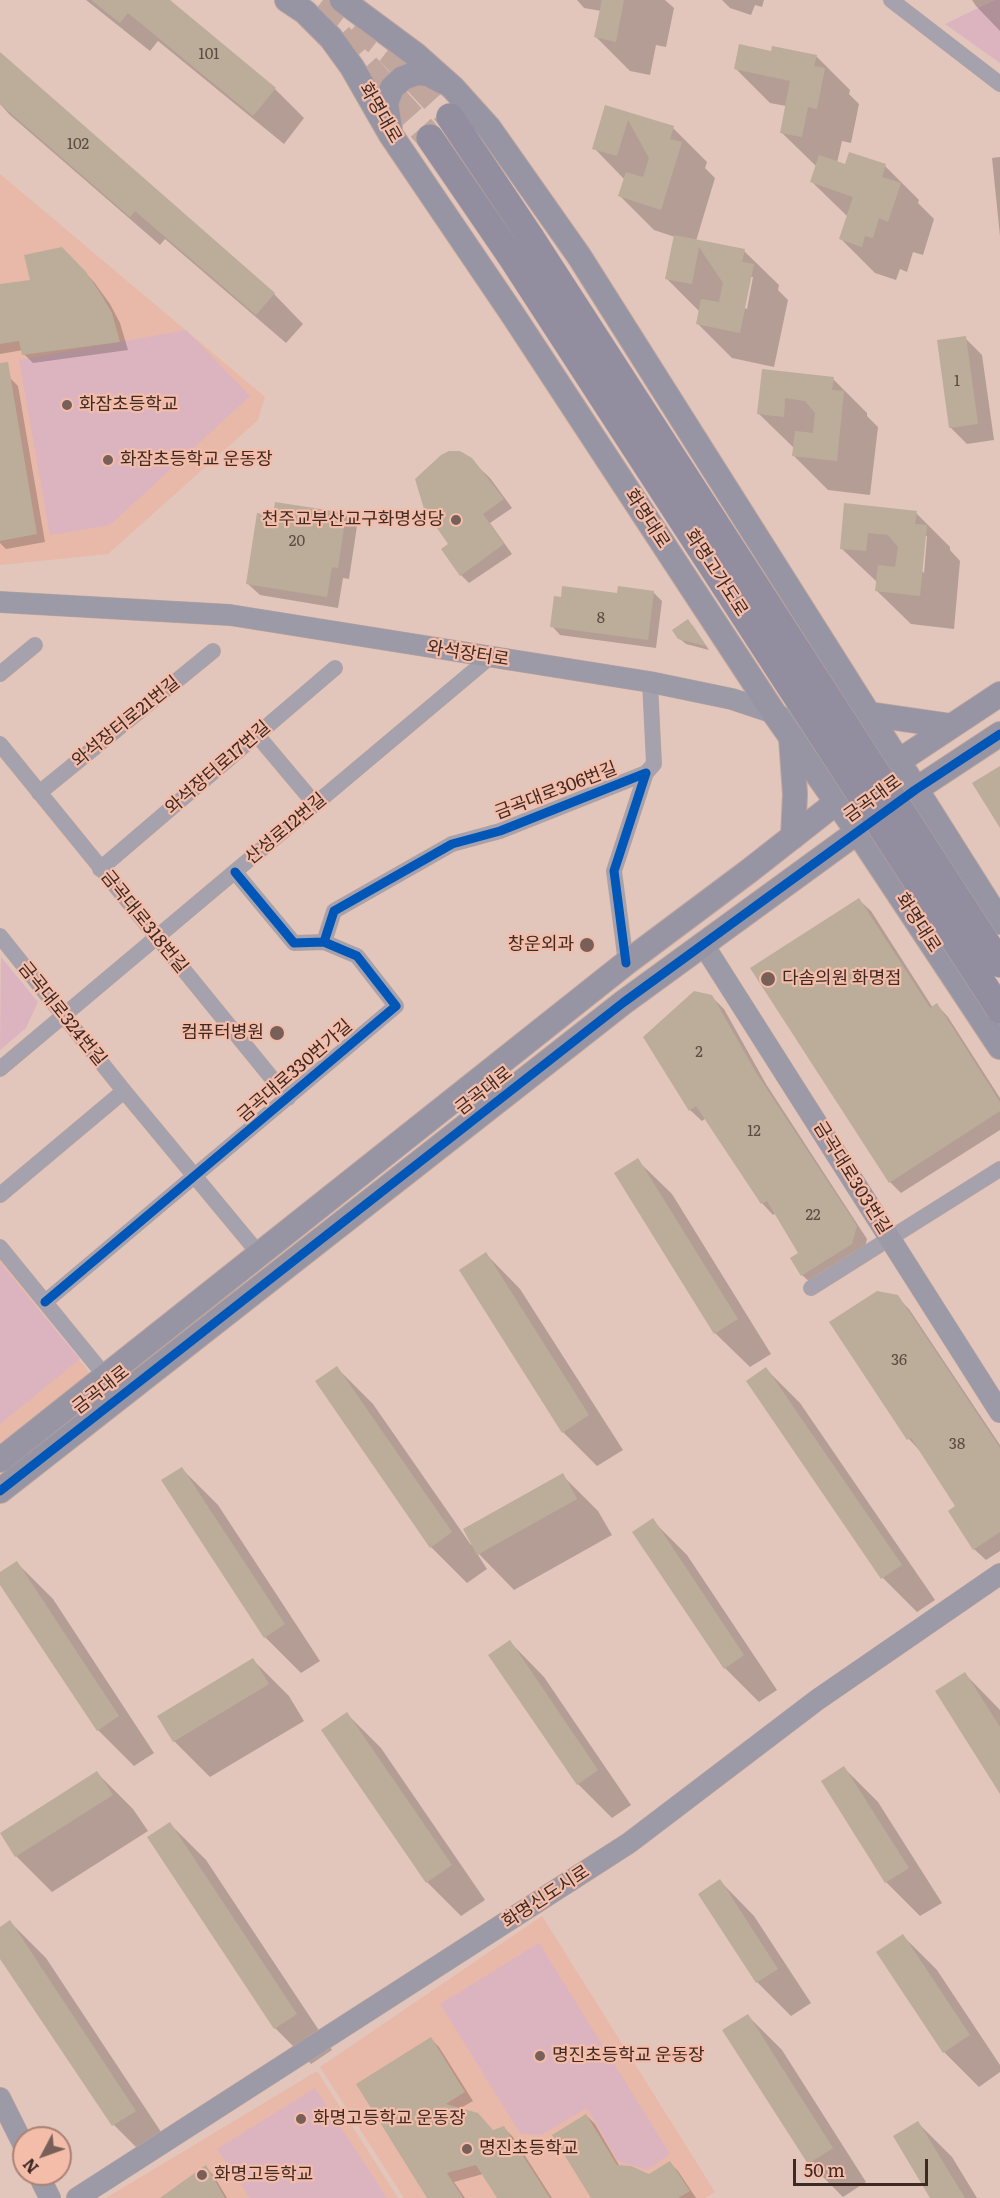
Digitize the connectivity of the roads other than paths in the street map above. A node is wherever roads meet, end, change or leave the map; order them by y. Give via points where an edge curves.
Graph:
1 (286, 0) edge
2 (342, 0) edge
3 (891, 0) edge
4 (1000, 84) edge
5 (453, 88) junction
6 (450, 117) tunnel mouth
7 (391, 135) junction
8 (430, 138) tunnel mouth
9 (507, 200) junction
10 (483, 216) junction
11 (579, 256) junction
12 (513, 315) junction
13 (1, 602) edge
14 (35, 645) dead end
15 (213, 651) dead end
16 (489, 658) junction
17 (334, 668) dead end
18 (0, 674) edge
19 (650, 682) junction
20 (1000, 694) edge
21 (774, 713) junction
22 (868, 714) junction
23 (951, 726) junction
24 (1000, 734) edge
25 (257, 735) junction
26 (791, 736) junction
27 (0, 744) edge
28 (889, 766) junction
29 (646, 773) junction
30 (915, 789) junction
31 (39, 793) junction
32 (837, 802) junction
33 (315, 804) junction
34 (857, 831) junction
35 (793, 837) junction
36 (100, 869) junction
37 (235, 872) junction
38 (1000, 922) edge
39 (0, 936) edge
40 (156, 938) junction
41 (324, 942) junction
42 (704, 944) junction
43 (626, 963) junction
44 (1000, 964) edge
45 (1000, 1010) edge
46 (63, 1016) junction
47 (1000, 1047) edge
48 (0, 1069) edge
49 (124, 1091) junction
50 (288, 1098) junction
51 (1000, 1169) edge
52 (196, 1177) junction
53 (0, 1195) edge
54 (891, 1239) junction
55 (0, 1246) edge
56 (260, 1255) junction
57 (812, 1288) dead end
58 (45, 1302) junction
59 (106, 1377) junction
60 (1000, 1412) edge
61 (0, 1460) edge
62 (0, 1491) edge
63 (1000, 1574) edge
64 (0, 2098) edge
65 (14, 2126) edge
66 (77, 2198) edge

1 - 7 main road, 화명대로 via 305,12 331,38
2 - 5 main road via 392,35
3 - 4 street
5 - 7 main road via 428,74 403,78 392,88 386,103
5 - 11 main road via 489,128
6 - 9 highway, 화명고가도로
7 - 12 main road, 화명대로
8 - 10 highway, 화명고가도로
9 - 11 main road
9 - 44 highway, 화명고가도로, bridge
10 - 12 main road
10 - 45 highway, 화명고가도로, bridge
11 - 22 main road
12 - 21 main road, 화명대로
13 - 16 main road, 와석장터로 via 230,615
14 - 18 street
15 - 31 street, 와석장터로21번길
16 - 19 main road, 와석장터로
16 - 33 street, 산성로12번길
17 - 25 street, 와석장터로17번길
19 - 21 main road, 와석장터로 via 732,699
19 - 29 street via 654,764
20 - 23 main road, 금곡대로
21 - 26 main road, 화명대로
21 - 28 main road, 와석장터로
22 - 23 main road
22 - 28 main road
23 - 28 main road, 금곡대로
24 - 30 main road, 금곡대로
25 - 33 street
25 - 36 street, 와석장터로17번길
26 - 32 main road, 화명대로
26 - 35 main road
27 - 31 street, 금곡대로318번길
28 - 30 main road
28 - 32 main road, 금곡대로
29 - 41 street, 금곡대로306번길 via 500,831 452,844 334,911
29 - 43 street, 금곡대로306번길 via 614,871
30 - 34 main road, 금곡대로
30 - 38 main road
31 - 36 street, 금곡대로318번길
32 - 34 main road, 화명대로
32 - 35 main road, 금곡대로
33 - 37 street, 산성로12번길
34 - 42 main road, 금곡대로
34 - 47 main road, 화명대로
35 - 43 main road, 금곡대로
36 - 40 street, 금곡대로318번길
37 - 40 street, 산성로12번길
37 - 41 street, 금곡대로330번가길 via 294,944
39 - 46 street, 금곡대로324번길
40 - 46 street, 산성로12번길
40 - 50 street, 금곡대로318번길
41 - 50 street, 금곡대로330번가길 via 357,956 396,1006
42 - 54 main road, 금곡대로303번길
42 - 62 main road, 금곡대로 via 605,1017
43 - 56 main road, 금곡대로
46 - 48 street, 산성로12번길
46 - 49 street, 금곡대로324번길
49 - 52 street, 금곡대로324번길
49 - 53 street
50 - 52 street, 금곡대로330번가길
51 - 54 street
52 - 56 street, 금곡대로324번길
52 - 58 street, 금곡대로330번가길
54 - 57 street
54 - 60 main road, 금곡대로303번길
55 - 58 street
56 - 59 main road, 금곡대로
58 - 59 street
59 - 61 main road, 금곡대로
63 - 66 main road, 화명신도시로 via 817,1700 629,1843
64 - 65 main road

